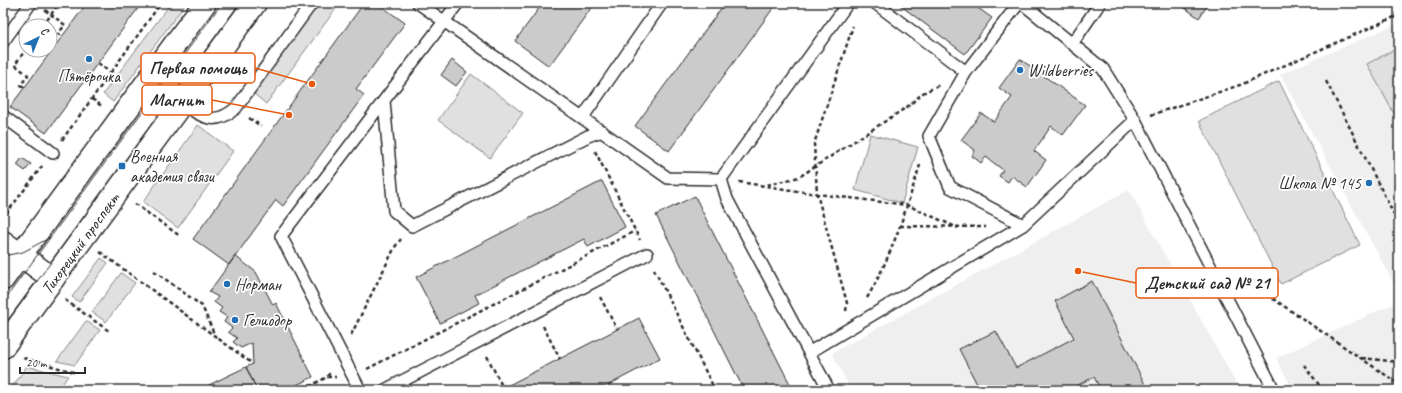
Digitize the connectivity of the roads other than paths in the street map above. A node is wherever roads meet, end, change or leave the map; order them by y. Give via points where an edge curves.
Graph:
1 (205, 3) edge
2 (255, 3) edge
3 (312, 3) edge
4 (418, 3) edge
5 (458, 3) edge
6 (662, 3) edge
7 (848, 3) edge
8 (875, 3) edge
9 (1019, 3) edge
10 (1022, 3) edge
11 (1100, 3) edge
12 (36, 5) edge
13 (444, 21) junction
14 (3, 42) edge
15 (1072, 44) junction
16 (966, 72) junction
17 (384, 101) junction
18 (182, 103) junction
19 (3, 116) edge
20 (583, 117) junction
21 (1136, 120) junction
22 (602, 131) junction
23 (53, 153) road end
24 (721, 179) junction
25 (1023, 225) junction
26 (3, 242) edge
27 (647, 254) dead end
28 (21, 255) junction
29 (3, 279) edge
30 (53, 279) junction
31 (3, 347) edge
32 (810, 352) junction
33 (360, 390) edge
34 (385, 390) edge
35 (829, 390) edge
36 (1274, 390) edge

1 - 28 main road
2 - 18 main road, Тихорецкий проспект
3 - 18 lane via 236,108 227,116 206,118
4 - 13 lane
5 - 13 lane
6 - 20 lane
7 - 24 lane
8 - 16 lane
9 - 16 lane
10 - 15 lane
11 - 15 lane
12 - 14 lane
13 - 17 lane
13 - 20 lane
15 - 21 lane via 1103,69
16 - 25 lane via 929,136 950,187
17 - 22 lane via 394,211 412,226
17 - 33 lane via 281,236
18 - 30 main road, Тихорецкий проспект
19 - 23 lane
20 - 22 lane
21 - 25 lane
21 - 36 lane
22 - 24 lane via 668,178
24 - 32 lane via 727,199
25 - 32 lane
26 - 28 main road
27 - 34 lane
28 - 29 main road
28 - 30 main road
30 - 31 main road, Тихорецкий проспект
32 - 35 lane

